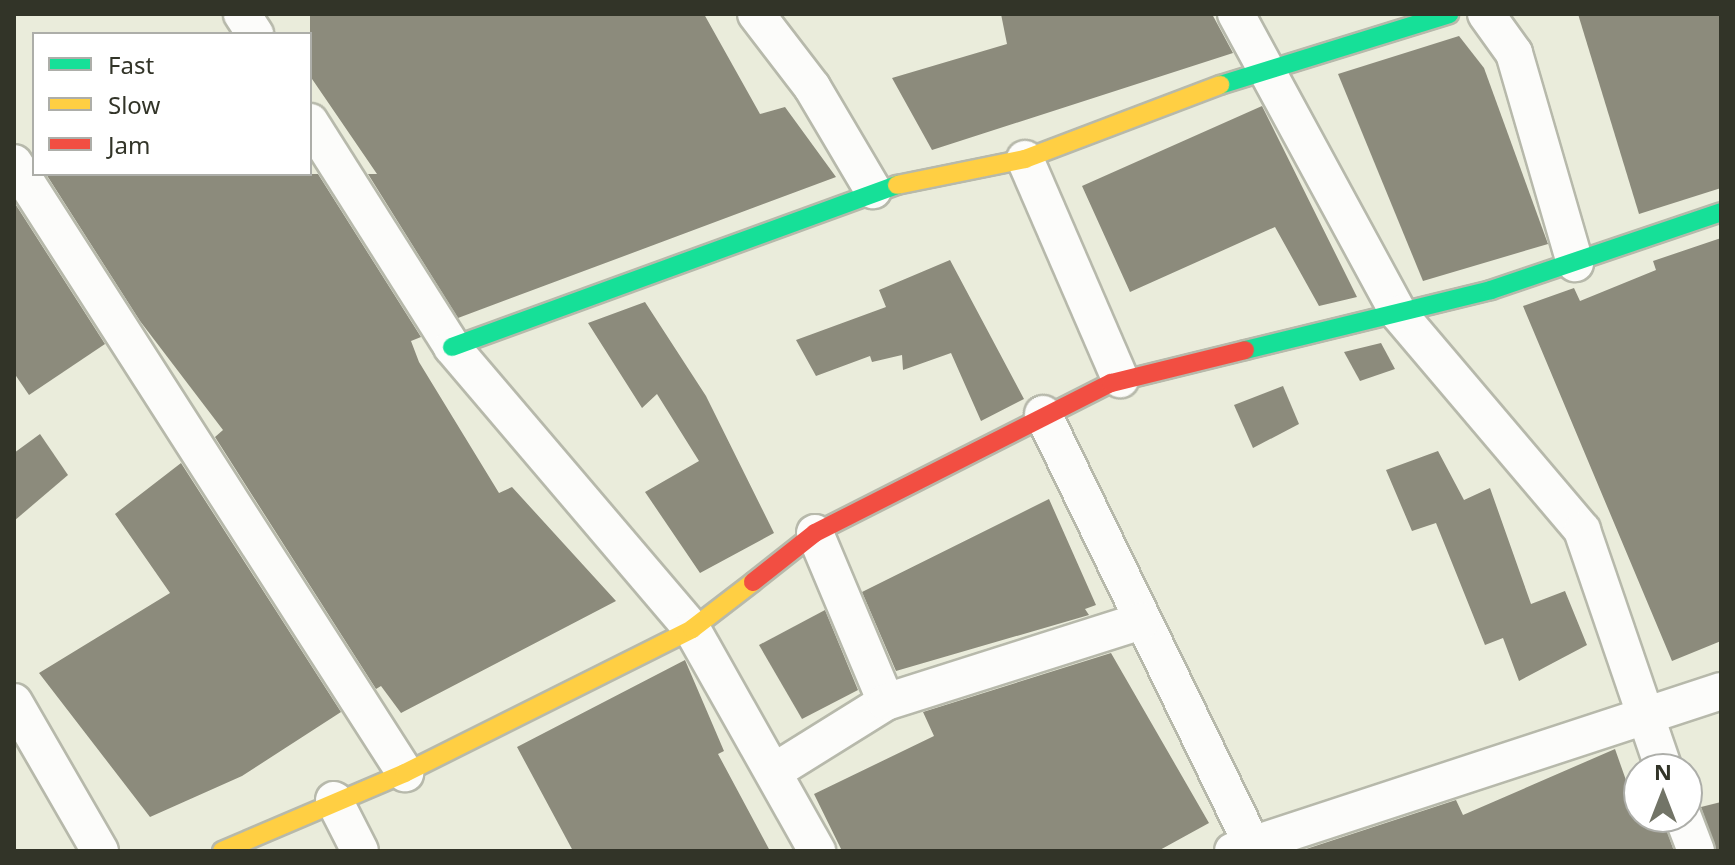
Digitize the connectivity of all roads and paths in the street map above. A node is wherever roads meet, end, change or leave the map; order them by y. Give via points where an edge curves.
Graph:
1 (242, 14) edge
2 (756, 14) edge
3 (1236, 14) edge
4 (1449, 14) edge
5 (1486, 14) edge
6 (254, 32) edge
7 (1269, 66) junction
8 (312, 125) edge
9 (1025, 159) junction
10 (14, 163) edge
11 (873, 190) junction
12 (1721, 212) edge
13 (1575, 263) junction
14 (1399, 314) junction
15 (452, 347) junction
16 (1120, 379) junction
17 (1043, 414) junction
18 (815, 533) junction
19 (1141, 621) junction
20 (692, 629) junction
21 (1721, 691) edge
22 (14, 702) edge
23 (886, 702) junction
24 (1645, 719) junction
25 (1658, 753) edge
26 (775, 771) junction
27 (405, 773) junction
28 (334, 800) junction
29 (1246, 848) edge
30 (100, 851) edge
31 (222, 851) edge
32 (360, 851) edge
33 (817, 851) edge

1 - 6 street
2 - 11 street via 812,87
3 - 7 street
4 - 7 street
5 - 13 street via 1519,67
7 - 9 street
7 - 14 street
8 - 15 street
9 - 11 street
9 - 16 street
10 - 27 street
11 - 15 street
12 - 13 street
13 - 14 street
14 - 16 street
14 - 24 street via 1582,530
15 - 20 street
16 - 17 street
17 - 18 street
17 - 19 street
18 - 20 street
18 - 23 street
19 - 23 street
19 - 29 street
20 - 26 street
20 - 27 street
21 - 24 street
22 - 30 street
23 - 26 street
24 - 25 street
24 - 29 street
26 - 33 street
27 - 28 street
28 - 31 street
28 - 32 street

